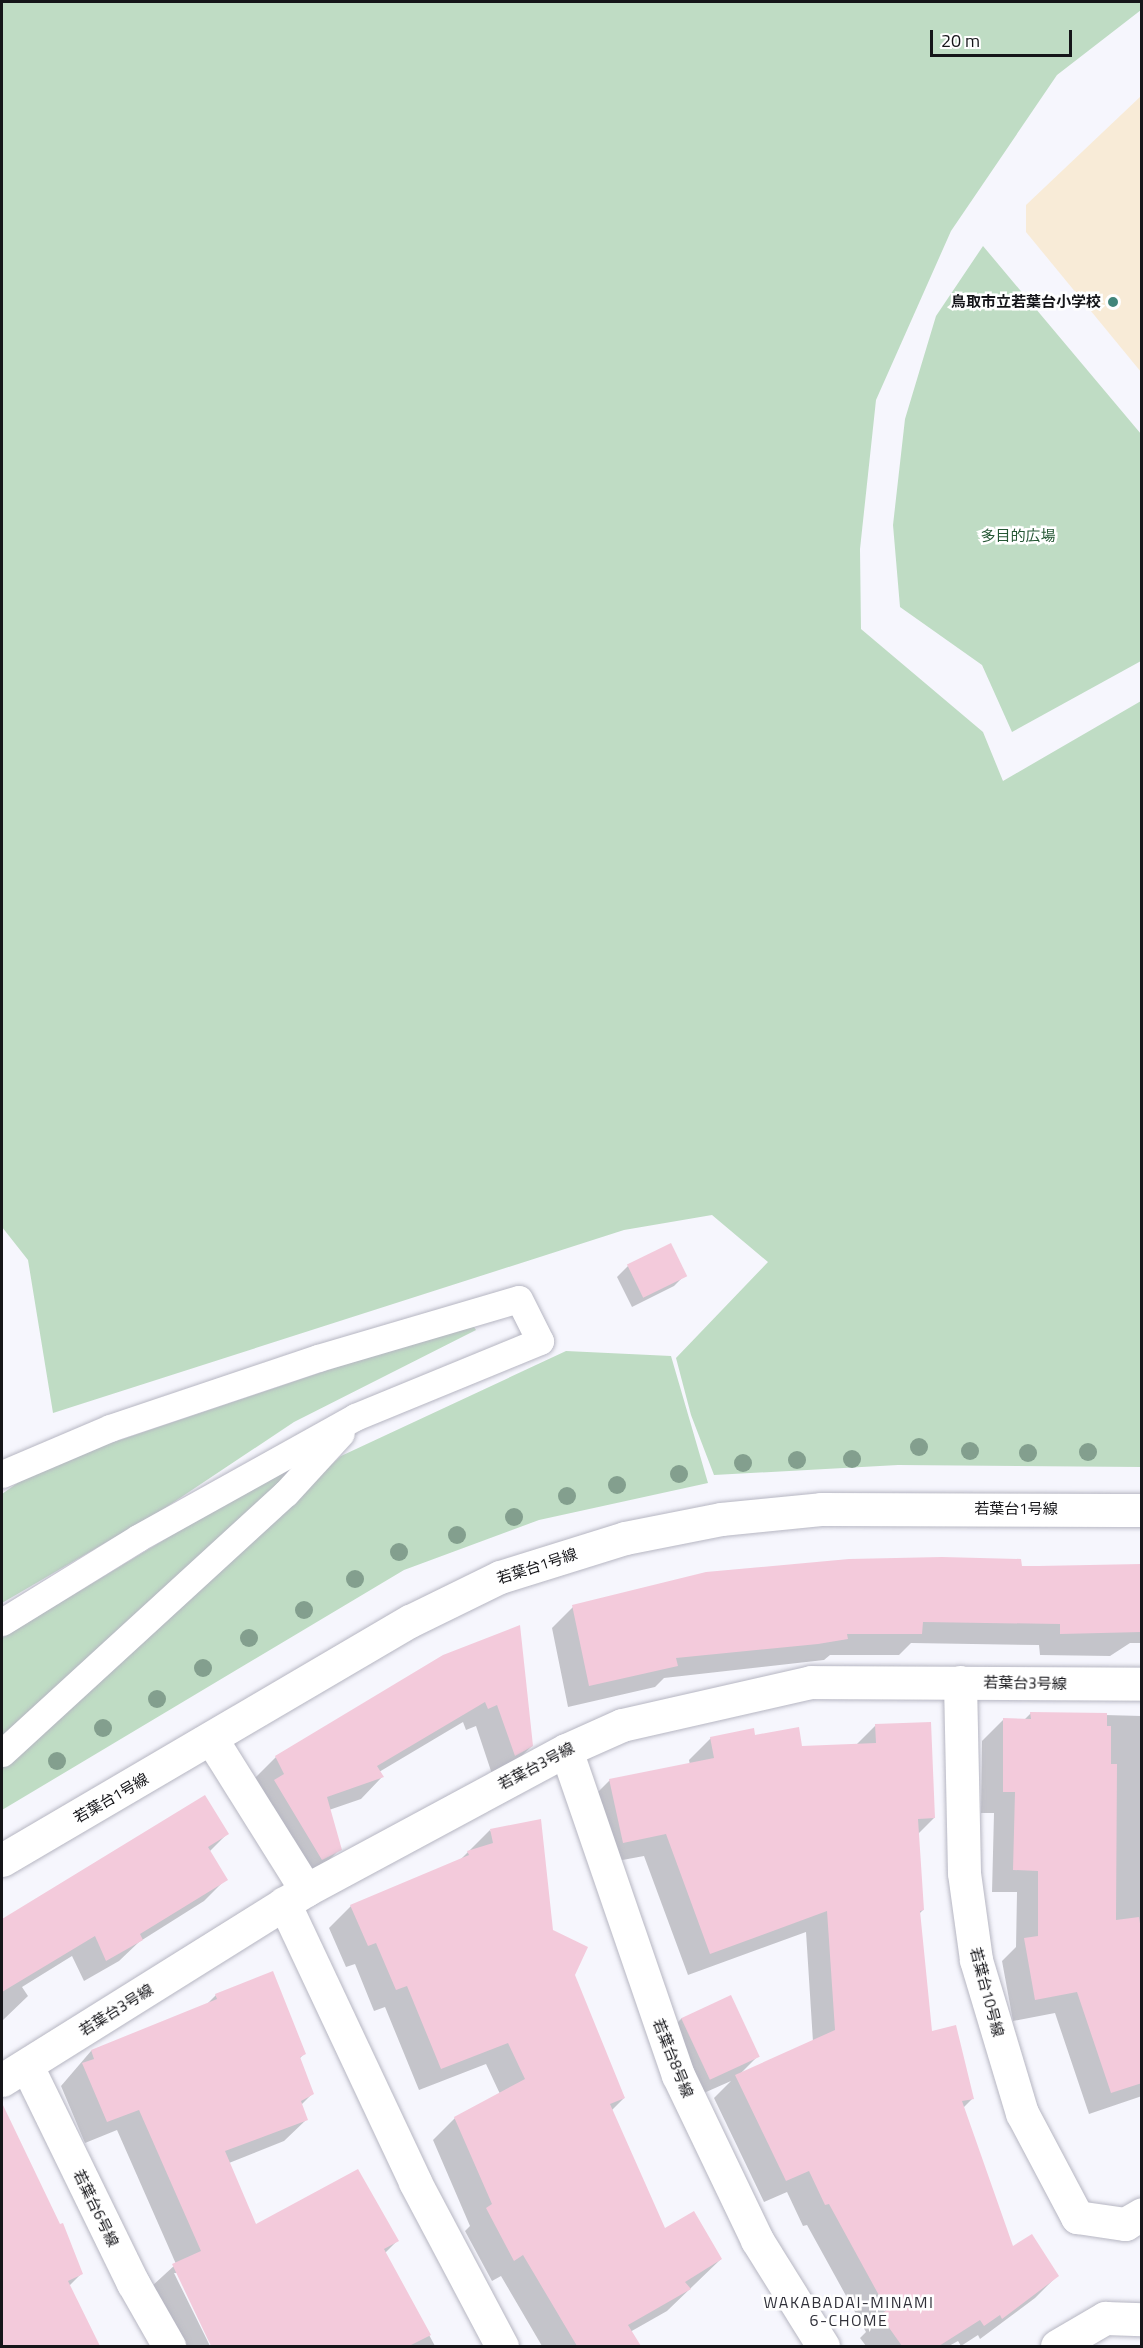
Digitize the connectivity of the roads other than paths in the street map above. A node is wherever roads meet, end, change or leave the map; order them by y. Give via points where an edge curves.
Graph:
1 (356, 1417) junction
2 (2, 1474) edge
3 (1142, 1510) edge
4 (2, 1622) edge
5 (960, 1682) junction
6 (1142, 1684) edge
7 (212, 1740) junction
8 (566, 1750) junction
9 (2, 1753) edge
10 (2, 1860) edge
11 (295, 1896) junction
12 (14, 2073) edge
13 (1142, 2214) edge
14 (1142, 2319) edge
15 (169, 2346) edge
16 (502, 2346) edge
17 (823, 2346) edge
18 (1057, 2346) edge

1 - 2 lane via 540,1341 519,1299 252,1380 110,1428
1 - 4 lane via 138,1538
1 - 9 lane via 286,1493
3 - 7 street, 若葉台1号線 via 820,1509 721,1518 625,1538 500,1577 420,1616 296,1685
5 - 6 street, 若葉台3号線
5 - 8 street, 若葉台3号線 via 812,1682 622,1725
5 - 13 street, 若葉台10号線 via 964,1873 976,1960 1022,2113 1077,2217 1125,2224
7 - 10 street, 若葉台1号線
7 - 11 street
8 - 11 street, 若葉台3号線
8 - 17 street, 若葉台8号線 via 678,2075 757,2240
11 - 12 street, 若葉台3号線
11 - 16 street via 415,2181
12 - 15 street, 若葉台6号線
14 - 18 street via 1105,2318

